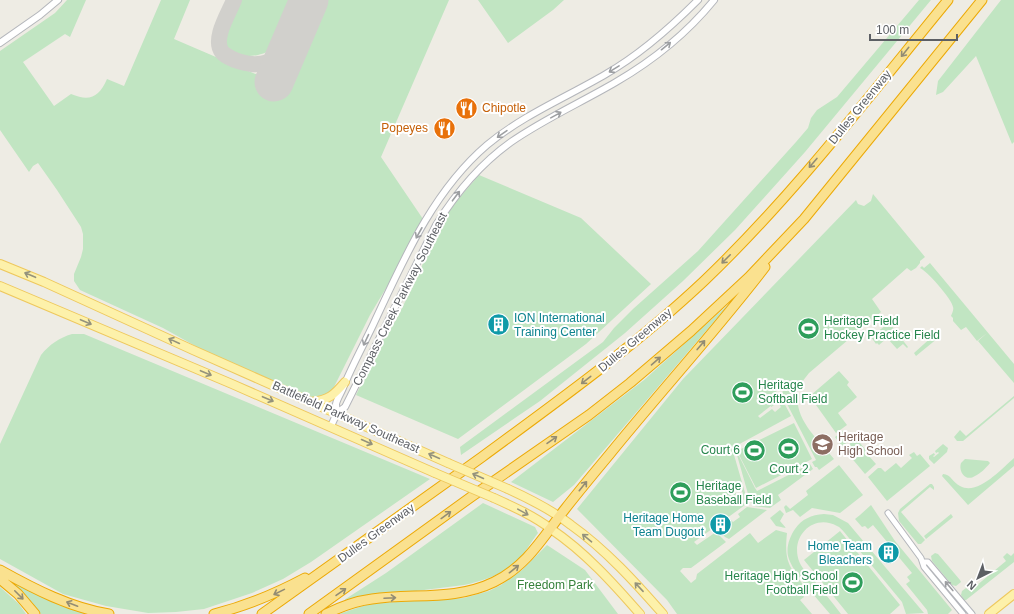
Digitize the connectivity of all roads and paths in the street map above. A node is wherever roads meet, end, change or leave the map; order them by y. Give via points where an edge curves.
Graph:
1 (58, 0) edge
2 (698, 0) edge
3 (714, 0) edge
4 (948, 0) edge
5 (982, 0) edge
6 (0, 43) edge
7 (793, 230) junction
8 (0, 264) edge
9 (0, 286) edge
10 (345, 382) junction
11 (311, 402) junction
12 (337, 413) junction
13 (331, 426) junction
14 (888, 514) dead end
15 (559, 516) junction
16 (550, 528) junction
17 (338, 561) junction
18 (923, 562) junction
19 (0, 570) edge
20 (0, 580) edge
21 (1014, 594) edge
22 (35, 614) edge
23 (109, 614) edge
24 (214, 614) edge
25 (262, 614) edge
26 (309, 614) edge
27 (326, 614) edge
28 (640, 614) edge
29 (663, 614) edge
30 (963, 614) edge
31 (972, 614) edge
32 (989, 614) edge

1 - 6 street
2 -> 10 street, Compass Creek Parkway Southeast via 662,35 639,52 608,73 500,135 460,171 439,198 409,252
12 -> 3 street, Compass Creek Parkway Southeast via 345,407 436,225 472,176 512,141 640,67 682,33
4 -> 17 highway, Dulles Greenway via 809,168 741,243 694,289 571,392
5 - 7 highway
15 -> 7 highway via 648,406 746,292
26 -> 7 highway via 589,415 691,331
11 -> 8 main road, Battlefield Parkway Southeast
9 -> 13 main road, Battlefield Parkway Southeast
10 - 11 main road via 335,395
10 - 12 street, Compass Creek Parkway Southeast via 336,405
11 - 12 main road, Battlefield Parkway Southeast
12 - 13 street, Compass Creek Parkway Southeast
15 -> 12 main road, Battlefield Parkway Southeast, bridge via 528,498
13 -> 16 main road, Battlefield Parkway Southeast, bridge via 494,498
14 - 18 street
15 - 16 highway
29 -> 15 main road, Battlefield Parkway Southeast via 614,561
27 -> 16 highway via 353,603 372,599 454,594 481,588 516,568 528,557
16 - 28 main road, Battlefield Parkway Southeast via 597,567
17 -> 24 highway via 275,594
17 - 25 highway, Dulles Greenway
18 - 30 street via 924,567
31 -> 18 street via 928,562
23 -> 19 highway via 92,611 49,595
20 -> 22 highway via 18,594
21 - 32 main road

